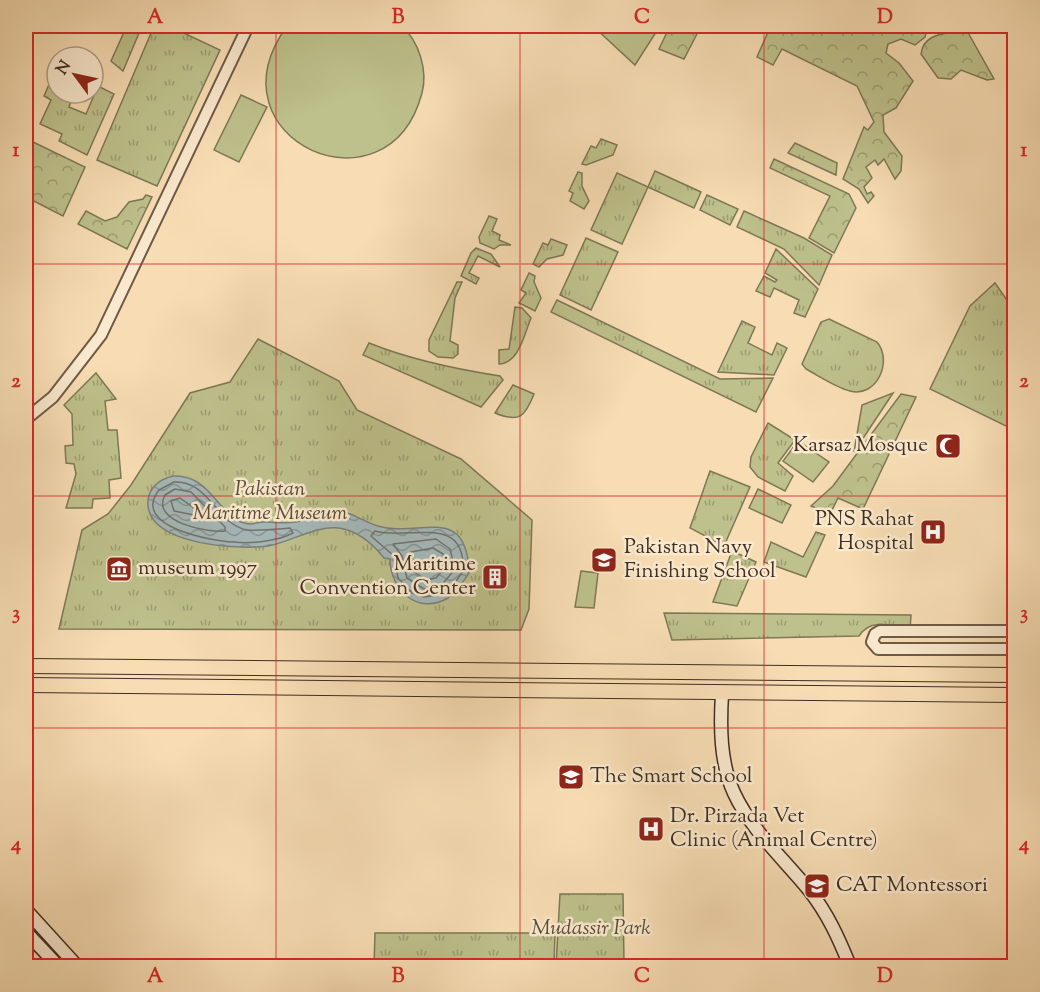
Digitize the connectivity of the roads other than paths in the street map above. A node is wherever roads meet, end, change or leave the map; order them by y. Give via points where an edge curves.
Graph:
1 (248, 26) edge
2 (26, 419) edge
3 (1014, 631) edge
4 (1014, 649) edge
5 (26, 666) edge
6 (1014, 675) edge
7 (26, 685) edge
8 (722, 694) junction
9 (1014, 695) edge
10 (26, 910) edge
11 (26, 932) edge
12 (58, 966) edge
13 (77, 966) edge
14 (850, 966) edge

1 - 2 street via 100,334 53,397
3 - 4 street via 880,631 872,642 878,649
5 - 6 highway
7 - 8 highway
8 - 9 highway
8 - 14 main road via 722,741 734,793 757,829 830,919
10 - 13 main road
11 - 12 main road

